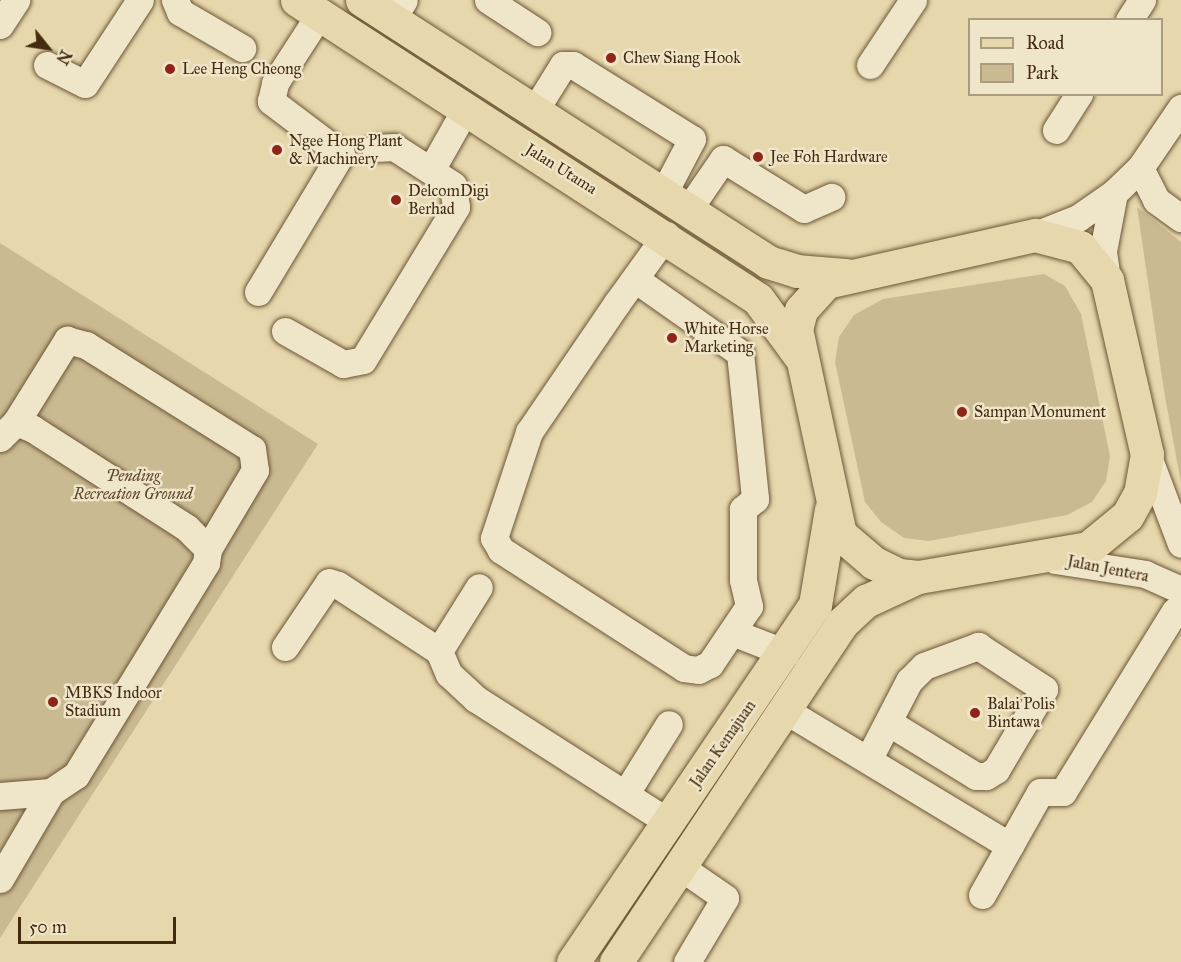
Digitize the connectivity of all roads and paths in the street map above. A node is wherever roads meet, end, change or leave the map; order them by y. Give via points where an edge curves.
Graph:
1 (16, 0) edge
2 (140, 0) edge
3 (175, 0) edge
4 (362, 0) edge
5 (488, 0) edge
6 (914, 0) edge
7 (1142, 0) edge
8 (308, 7) edge
9 (398, 10) edge
10 (1130, 18) edge
11 (0, 26) edge
12 (537, 32) dead end
13 (242, 48) dead end
14 (47, 65) dead end
15 (870, 65) dead end
16 (1078, 96) edge
17 (1181, 108) edge
18 (465, 110) junction
19 (535, 110) junction
20 (1056, 129) dead end
21 (375, 148) dead end
22 (1140, 168) junction
23 (431, 170) junction
24 (1114, 193) junction
25 (831, 196) dead end
26 (675, 202) junction
27 (1181, 218) edge
28 (666, 235) junction
29 (1035, 235) junction
30 (855, 275) junction
31 (635, 279) junction
32 (1107, 280) junction
33 (258, 292) dead end
34 (285, 331) dead end
35 (803, 361) junction
36 (8, 430) edge
37 (1147, 453) junction
38 (831, 508) junction
39 (1181, 544) edge
40 (208, 549) junction
41 (1032, 557) junction
42 (918, 577) junction
43 (479, 587) dead end
44 (1178, 601) edge
45 (732, 632) junction
46 (285, 646) dead end
47 (439, 651) junction
48 (786, 653) junction
49 (783, 709) junction
50 (888, 722) junction
51 (669, 724) dead end
52 (868, 760) junction
53 (51, 792) junction
54 (626, 793) junction
55 (0, 796) edge
56 (668, 822) junction
57 (1010, 846) junction
58 (679, 866) junction
59 (0, 879) edge
60 (982, 896) dead end
61 (573, 962) edge
62 (616, 962) edge
63 (687, 962) edge

1 - 11 street
2 - 14 street via 85,84
3 - 13 street via 180,12
4 - 9 main road, Jalan Utama
5 - 12 street
6 - 15 street
7 - 10 street
8 - 18 main road, Jalan Utama
8 - 33 street via 271,101 341,154
9 - 19 main road, Jalan Utama
16 - 20 street
17 - 22 street
18 - 23 street
18 - 28 main road, Jalan Utama
19 - 26 main road, Jalan Utama
19 - 26 street via 562,65 573,64 682,132 694,142
21 - 23 street via 387,144
22 - 24 street
22 - 27 street via 1156,200
23 - 34 street via 453,185 456,207 363,360 343,364
24 - 29 street via 1078,218
24 - 32 street via 1103,251
25 - 26 street via 804,209 723,159
26 - 30 main road, Jalan Utama via 768,262 797,271
28 - 31 street
28 - 35 main road, Jalan Utama via 758,299
29 - 30 main road
29 - 32 main road via 1080,248
30 - 35 main road via 826,282 804,302 796,329
31 - 45 street via 740,354 755,499 743,509 742,580 749,606
31 - 45 street via 529,432 494,538 501,550 684,668 710,664
32 - 37 main road
35 - 38 main road
36 - 40 street via 187,528
36 - 40 street via 67,340 86,345 252,449 255,470
37 - 39 street
37 - 41 main road via 1140,492 1110,533 1088,548
38 - 42 main road via 840,534 853,548 899,575
38 - 48 main road, Jalan Kemajuan via 815,605
40 - 53 street via 206,563 76,775
41 - 42 main road
41 - 44 street, Jalan Jentera via 1144,574
42 - 49 main road, Jalan Kemajuan via 866,601 842,623
43 - 47 street
44 - 57 street via 1064,792 1040,792
45 - 48 street
46 - 47 street via 329,582
47 - 54 street via 449,674 476,699
48 - 56 main road, Jalan Kemajuan
49 - 52 street
49 - 58 main road, Jalan Kemajuan
50 - 50 street via 916,671 970,647 978,646 1044,689 996,770 986,776 976,776
50 - 52 street
51 - 54 street
52 - 57 street
53 - 55 street
53 - 59 street
54 - 56 street
56 - 61 main road, Jalan Kemajuan
57 - 60 street
58 - 62 main road, Jalan Kemajuan
58 - 63 street via 725,898

